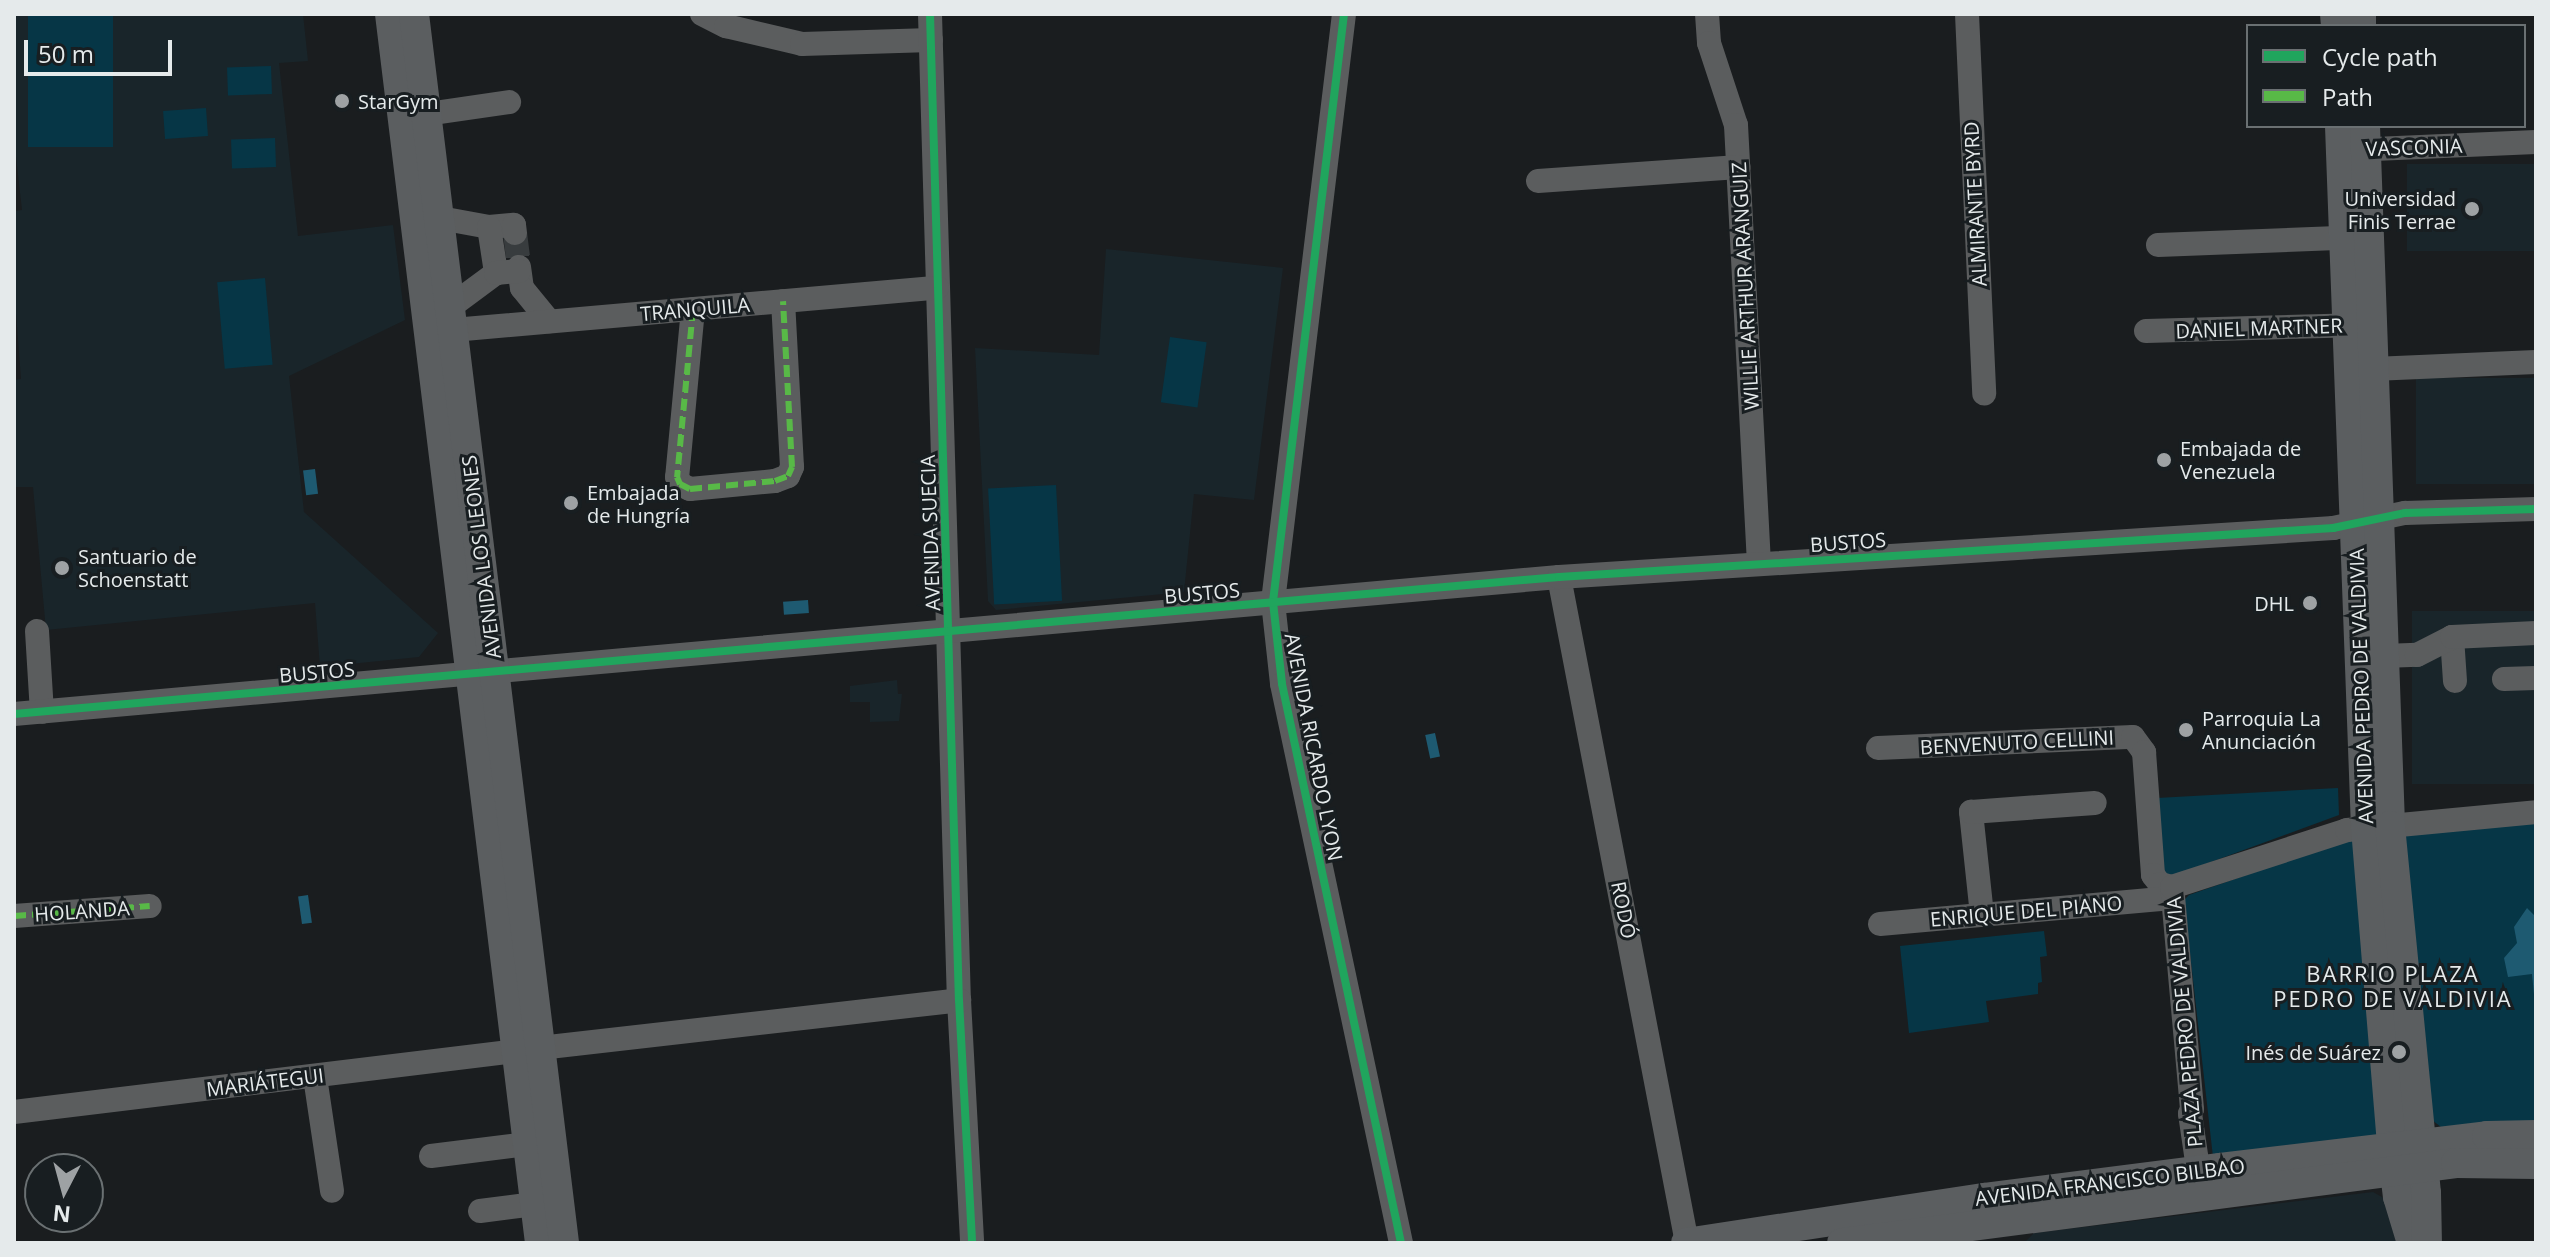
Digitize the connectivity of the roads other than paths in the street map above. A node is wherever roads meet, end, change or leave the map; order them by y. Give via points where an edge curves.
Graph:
1 (390, 14) edge
2 (414, 14) edge
3 (702, 14) edge
4 (930, 14) edge
5 (1344, 14) edge
6 (1707, 14) edge
7 (1967, 14) edge
8 (931, 40) junction
9 (509, 102) dead end
10 (427, 114) junction
11 (2353, 138) edge
12 (2536, 142) edge
13 (1739, 167) junction
14 (1538, 181) dead end
15 (440, 218) junction
16 (489, 227) junction
17 (515, 233) dead end
18 (2344, 238) junction
19 (2158, 245) dead end
20 (511, 270) junction
21 (937, 288) junction
22 (783, 301) junction
23 (693, 309) junction
24 (452, 318) junction
25 (549, 321) junction
26 (2360, 325) junction
27 (2146, 331) dead end
28 (2536, 362) edge
29 (2373, 369) junction
30 (1984, 394) dead end
31 (2536, 509) edge
32 (2367, 521) junction
33 (1759, 563) junction
34 (1559, 577) junction
35 (1273, 602) junction
36 (37, 631) dead end
37 (949, 633) junction
38 (2536, 633) edge
39 (2452, 637) junction
40 (2384, 656) junction
41 (484, 674) junction
42 (2536, 678) edge
43 (2504, 679) dead end
44 (2455, 681) dead end
45 (42, 712) junction
46 (14, 714) edge
47 (1878, 748) dead end
48 (2095, 803) dead end
49 (2536, 812) edge
50 (2378, 827) junction
51 (2172, 892) junction
52 (150, 906) dead end
53 (1982, 915) junction
54 (14, 916) edge
55 (1880, 924) dead end
56 (959, 1000) junction
57 (528, 1050) junction
58 (315, 1077) junction
59 (14, 1112) edge
60 (528, 1144) junction
61 (431, 1156) dead end
62 (2535, 1156) edge
63 (2408, 1157) junction
64 (2200, 1183) junction
65 (332, 1191) dead end
66 (535, 1204) junction
67 (480, 1211) dead end
68 (2016, 1231) edge
69 (540, 1243) edge
70 (564, 1243) edge
71 (972, 1243) edge
72 (1401, 1243) edge
73 (1686, 1243) edge
74 (1842, 1243) edge
75 (2412, 1243) edge
76 (2427, 1243) edge

1 - 41 main road, AVENIDA LOS LEONES
2 - 10 main road, AVENIDA LOS LEONES
3 - 8 street via 726,26 802,44
4 - 8 street, AVENIDA SUECIA
5 - 35 street, AVENIDA RICARDO LYON
6 - 13 street, WILLIE ARTHUR ARANGUIZ via 1709,43 1733,109
7 - 30 street, ALMIRANTE BYRD
8 - 21 street, AVENIDA SUECIA
9 - 10 street
10 - 15 main road, AVENIDA LOS LEONES
11 - 12 street, VASCONIA
11 - 18 main road, AVENIDA PEDRO DE VALDIVIA
11 - 26 main road, AVENIDA PEDRO DE VALDIVIA
13 - 14 street
13 - 33 street, WILLIE ARTHUR ARANGUIZ
15 - 16 street
15 - 24 main road, AVENIDA LOS LEONES
16 - 17 street via 514,225
16 - 20 street
18 - 19 street
18 - 26 main road, AVENIDA PEDRO DE VALDIVIA
20 - 24 street
20 - 25 street
21 - 22 street, TRANQUILA
21 - 37 street, AVENIDA SUECIA
22 - 23 street, TRANQUILA
22 - 23 street via 792,467 788,476 690,489 677,477
23 - 25 street, TRANQUILA
24 - 25 street, TRANQUILA
24 - 41 main road, AVENIDA LOS LEONES
26 - 27 street, DANIEL MARTNER
26 - 29 main road, AVENIDA PEDRO DE VALDIVIA
26 - 32 main road, AVENIDA PEDRO DE VALDIVIA
28 - 29 street
29 - 32 main road, AVENIDA PEDRO DE VALDIVIA
31 - 32 street, BUSTOS via 2405,513
32 - 33 street, BUSTOS
32 - 40 main road, AVENIDA PEDRO DE VALDIVIA
32 - 50 main road, AVENIDA PEDRO DE VALDIVIA
33 - 34 street, BUSTOS
34 - 35 street, BUSTOS
34 - 73 street, RODÓ
35 - 37 street, BUSTOS
35 - 72 street, AVENIDA RICARDO LYON via 1282,684
36 - 45 street
37 - 41 street, BUSTOS
37 - 56 street, AVENIDA SUECIA
38 - 39 street
39 - 40 street via 2417,655
39 - 44 street
40 - 50 main road, AVENIDA PEDRO DE VALDIVIA
41 - 45 street, BUSTOS
41 - 57 main road, AVENIDA LOS LEONES
42 - 43 street
45 - 46 street, BUSTOS
47 - 51 street, BENVENUTO CELLINI via 2133,737 2144,752 2153,875
48 - 53 street via 1971,812
49 - 50 street, PLAZA PEDRO DE VALDIVIA
50 - 51 street, PLAZA PEDRO DE VALDIVIA via 2347,830
50 - 63 main road, AVENIDA PEDRO DE VALDIVIA
51 - 53 street, ENRIQUE DEL PIANO
51 - 64 street, PLAZA PEDRO DE VALDIVIA
52 - 54 street, HOLANDA
53 - 55 street, ENRIQUE DEL PIANO
56 - 57 street, MARIÁTEGUI
56 - 71 street, AVENIDA SUECIA
57 - 58 street, MARIÁTEGUI
57 - 60 main road, AVENIDA LOS LEONES
57 - 70 main road, AVENIDA LOS LEONES
58 - 59 street, MARIÁTEGUI
58 - 65 street
60 - 61 street
60 - 66 main road, AVENIDA LOS LEONES
62 - 63 main road, AVENIDA FRANCISCO BILBAO via 2456,1163
63 - 64 main road, AVENIDA FRANCISCO BILBAO
63 - 75 main road, AVENIDA PEDRO DE VALDIVIA
63 - 76 main road, AVENIDA PEDRO DE VALDIVIA
64 - 68 main road, AVENIDA FRANCISCO BILBAO
64 - 73 main road, AVENIDA FRANCISCO BILBAO
66 - 67 street
66 - 69 main road, AVENIDA LOS LEONES
68 - 74 main road, AVENIDA FRANCISCO BILBAO

